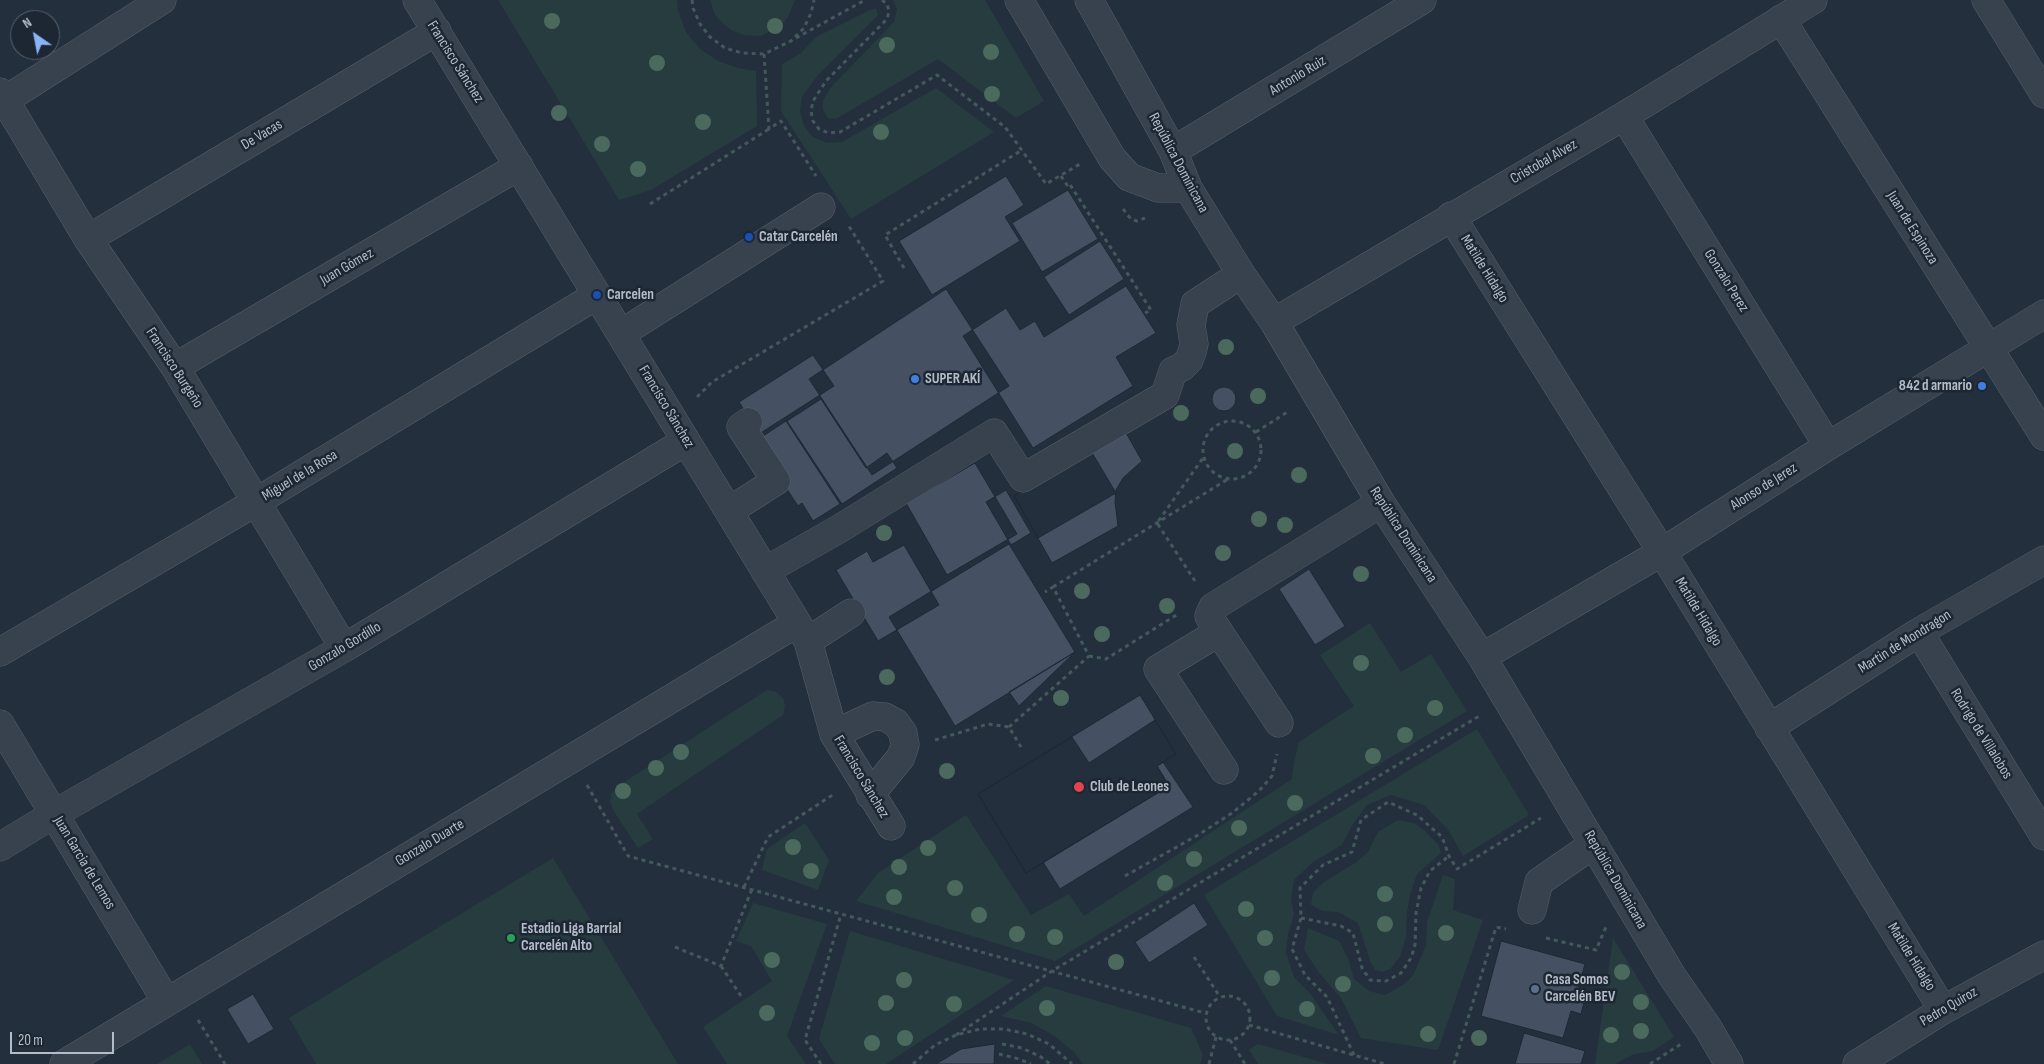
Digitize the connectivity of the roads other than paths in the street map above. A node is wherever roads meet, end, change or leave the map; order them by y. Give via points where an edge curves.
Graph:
1 (162, 0) edge
2 (417, 0) edge
3 (1019, 0) edge
4 (1090, 0) edge
5 (1422, 0) edge
6 (1812, 0) edge
7 (1986, 0) edge
8 (1781, 19) junction
9 (437, 31) junction
10 (2044, 94) edge
11 (2, 96) edge
12 (1624, 116) junction
13 (1173, 151) junction
14 (519, 166) junction
15 (1188, 188) junction
16 (832, 212) road end
17 (1451, 216) junction
18 (88, 239) junction
19 (1241, 274) junction
20 (597, 296) junction
21 (2044, 314) edge
22 (1274, 322) junction
23 (622, 333) junction
24 (1989, 348) junction
25 (175, 367) junction
26 (748, 422) dead end
27 (2044, 436) edge
28 (686, 441) junction
29 (1828, 446) junction
30 (256, 502) junction
31 (1381, 503) junction
32 (729, 512) junction
33 (1662, 552) junction
34 (2044, 560) edge
35 (765, 571) junction
36 (1212, 612) junction
37 (851, 613) dead end
38 (802, 632) junction
39 (1919, 632) junction
40 (344, 648) junction
41 (0, 652) edge
42 (1482, 657) junction
43 (1279, 723) road end
44 (0, 724) edge
45 (1769, 728) junction
46 (834, 734) junction
47 (1224, 770) dead end
48 (865, 786) junction
49 (54, 814) junction
50 (891, 826) dead end
51 (2044, 836) edge
52 (1594, 844) junction
53 (0, 847) edge
54 (1532, 910) dead end
55 (2044, 954) edge
56 (174, 997) junction
57 (1943, 1010) junction
58 (64, 1064) edge
59 (1729, 1064) edge
60 (1857, 1064) edge

1 - 11 street
2 - 9 street, Francisco Sánchez
3 - 15 street via 1112,158 1129,177 1158,188
4 - 13 street, República Dominicana
5 - 13 street, Antonio Ruiz
6 - 8 street, Cristobal Alvez
7 - 10 street
8 - 12 street, Cristobal Alvez
8 - 24 street, Juan de Espinoza
9 - 14 street, Francisco Sánchez
9 - 18 street, De Vacas
11 - 18 street, Francisco Burgeño
12 - 17 street, Cristobal Alvez
12 - 29 street, Gonzalo Perez
13 - 15 street, República Dominicana
14 - 20 street, Francisco Sánchez
14 - 25 street, Juan Gómez
15 - 19 street, República Dominicana
16 - 23 street
17 - 22 street, Cristobal Alvez
17 - 33 street, Matilde Hidalgo
18 - 25 street, Francisco Burgeño
19 - 22 street, República Dominicana
19 - 35 street via 1195,304 1191,325 1192,352 1182,367 1173,371 1165,395 1023,478 994,433 839,530
20 - 23 street, Francisco Sánchez
20 - 30 street, Miguel de la Rosa
21 - 24 street, Alonso de Jerez
22 - 31 street, República Dominicana
23 - 28 street, Francisco Sánchez
24 - 27 street, Juan de Espinoza
24 - 29 street, Alonso de Jerez
25 - 30 street, Francisco Burgeño
26 - 32 street via 741,427 776,481
28 - 32 street, Francisco Sánchez
28 - 40 street, Gonzalo Gordillo
29 - 33 street, Alonso de Jerez
30 - 40 street, Francisco Burgeño
30 - 41 street, Miguel de la Rosa
31 - 36 street
31 - 42 street, República Dominicana
32 - 35 street, Francisco Sánchez
33 - 42 street, Alonso de Jerez
33 - 45 street, Matilde Hidalgo
34 - 39 street, Martin de Mondragon
35 - 38 street, Francisco Sánchez
36 - 43 street
36 - 47 street via 1158,669
37 - 38 street, Gonzalo Duarte
38 - 46 street, Francisco Sánchez
38 - 56 street, Gonzalo Duarte via 572,758
39 - 45 street, Martin de Mondragon
39 - 51 street, Rodrigo de Villalobos
40 - 49 street, Gonzalo Gordillo
42 - 52 street, República Dominicana
44 - 49 street, Juan Garcia de Lemos
45 - 57 street, Matilde Hidalgo
46 - 48 street, Francisco Sánchez
46 - 48 street via 873,716 885,717 896,723 903,733 905,745 901,757
48 - 50 street, Francisco Sánchez
49 - 53 street, Gonzalo Gordillo
49 - 56 street, Juan Garcia de Lemos
52 - 54 street via 1539,882
52 - 59 street, República Dominicana via 1672,976
55 - 57 street, Pedro Quiroz
56 - 58 street, Gonzalo Duarte
57 - 60 street, Pedro Quiroz

